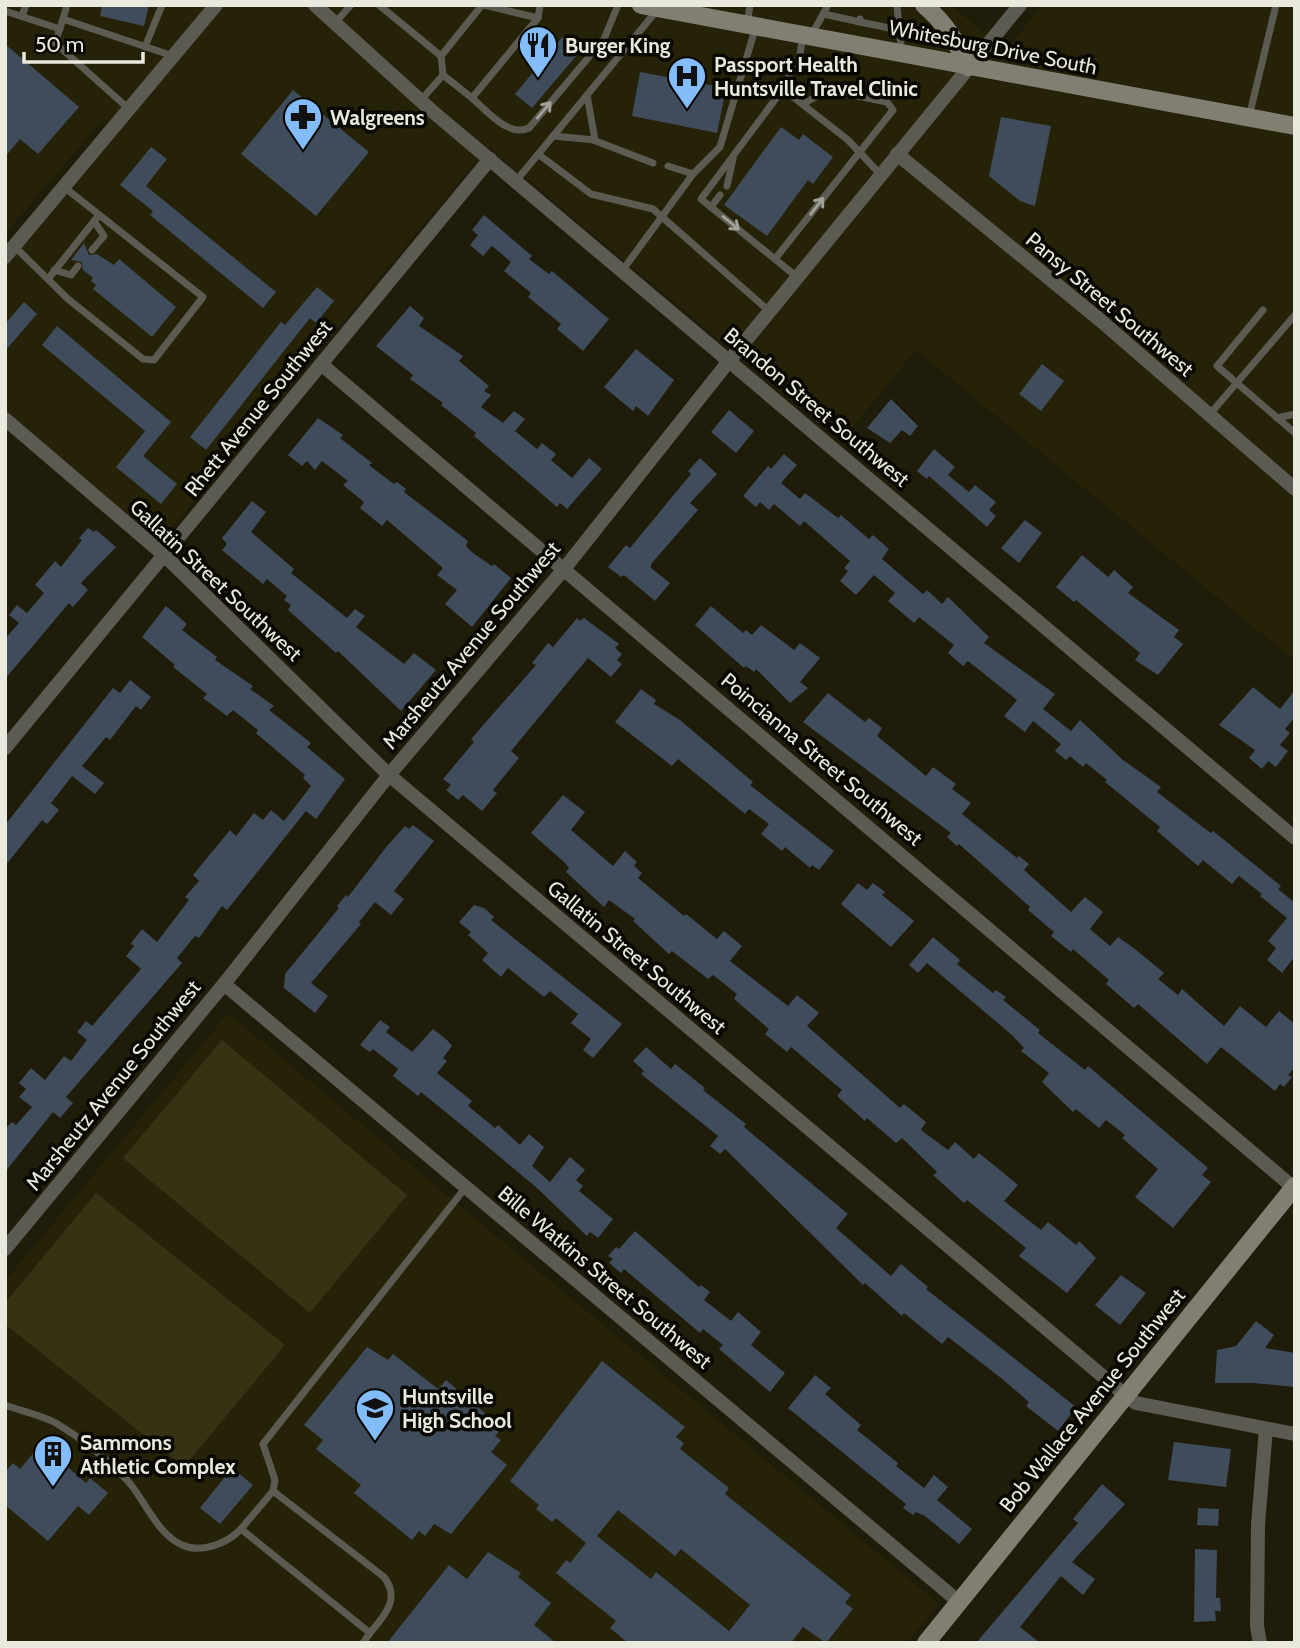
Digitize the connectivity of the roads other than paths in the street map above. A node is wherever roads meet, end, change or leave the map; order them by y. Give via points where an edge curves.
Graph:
1 (26, 5) edge
2 (67, 5) edge
3 (162, 5) edge
4 (216, 5) edge
5 (315, 5) edge
6 (351, 5) edge
7 (379, 5) edge
8 (483, 5) edge
9 (540, 5) edge
10 (618, 5) edge
11 (750, 5) edge
12 (897, 5) edge
13 (924, 5) edge
14 (1020, 5) edge
15 (1276, 5) edge
16 (650, 7) edge
17 (5, 11) edge
18 (713, 12) edge
19 (22, 16) junction
20 (538, 18) junction
21 (63, 19) junction
22 (335, 23) junction
23 (751, 26) junction
24 (60, 29) junction
25 (899, 30) junction
26 (807, 36) junction
27 (145, 47) junction
28 (902, 53) junction
29 (441, 56) junction
30 (173, 57) junction
31 (968, 67) junction
32 (443, 75) junction
33 (783, 89) junction
34 (587, 94) junction
35 (472, 99) junction
36 (421, 101) junction
37 (803, 104) junction
38 (130, 109) junction
39 (1249, 117) junction
40 (1295, 126) edge
41 (553, 136) junction
42 (593, 140) junction
43 (859, 153) junction
44 (538, 154) junction
45 (897, 154) junction
46 (734, 155) junction
47 (490, 159) junction
48 (653, 163) dead end
49 (668, 166) dead end
50 (693, 174) junction
51 (880, 174) junction
52 (516, 181) junction
53 (727, 186) dead end
54 (64, 187) junction
55 (720, 195) dead end
56 (711, 207) junction
57 (662, 217) junction
58 (97, 218) junction
59 (92, 250) dead end
60 (10, 252) edge
61 (775, 259) junction
62 (79, 266) dead end
63 (54, 270) junction
64 (622, 271) junction
65 (797, 277) junction
66 (48, 279) junction
67 (1263, 310) dead end
68 (769, 311) junction
69 (1295, 315) edge
70 (729, 360) junction
71 (321, 364) junction
72 (1236, 383) junction
73 (1295, 414) edge
74 (1209, 415) junction
75 (1277, 418) junction
76 (5, 419) edge
77 (1295, 433) edge
78 (1295, 489) edge
79 (164, 555) junction
80 (564, 569) junction
81 (5, 748) edge
82 (389, 775) junction
83 (1295, 838) edge
84 (224, 984) junction
85 (466, 1187) junction
86 (1294, 1187) edge
87 (5, 1249) edge
88 (1125, 1395) junction
89 (5, 1405) edge
90 (1266, 1429) junction
91 (1295, 1434) edge
92 (273, 1491) junction
93 (241, 1530) junction
94 (959, 1602) junction
95 (370, 1633) junction
96 (363, 1643) edge
97 (926, 1643) edge
98 (1260, 1643) edge

1 - 19 lane
2 - 21 lane
3 - 27 lane
4 - 30 street
5 - 22 street, Brandon Street Southwest
6 - 22 lane
7 - 29 lane
8 - 20 lane
8 - 29 lane
9 - 20 lane
35 -> 10 lane via 510,129 529,128 604,39
11 - 23 lane
12 - 25 lane
13 - 31 main road via 957,42
14 - 31 street, Marsheutz Avenue Southwest
15 - 39 lane
16 - 18 main road, Whitesburg Drive South
16 - 34 lane
17 - 19 lane
18 - 23 main road, Whitesburg Drive South
19 - 24 lane
20 - 35 lane
21 - 24 lane
21 - 27 lane
22 - 36 street, Brandon Street Southwest
23 - 26 main road, Whitesburg Drive South
23 - 50 lane via 720,147
24 - 38 lane via 55,43
25 - 26 lane via 825,10
25 - 28 lane
26 - 28 main road, Whitesburg Drive South
26 - 33 lane
27 - 30 lane
28 - 31 main road, Whitesburg Drive South
29 - 32 lane
30 - 38 street
31 - 39 main road, Whitesburg Drive South
31 - 45 street, Marsheutz Avenue Southwest
32 - 35 lane
32 - 36 lane
33 - 37 lane
33 - 46 lane
34 - 41 lane
34 - 42 lane
36 - 47 street, Brandon Street Southwest
37 - 43 lane
37 - 43 lane via 828,90 887,102 893,110
38 - 54 street
39 - 40 main road, Whitesburg Drive South
41 - 42 lane
41 - 44 lane
42 - 48 lane
43 - 51 lane
61 -> 43 lane
44 - 52 lane
44 - 57 lane via 591,194 653,209
45 - 51 street, Marsheutz Avenue Southwest
45 - 74 street, Pansy Street Southwest
46 - 53 lane
46 - 56 lane via 701,199
47 - 52 street, Brandon Street Southwest
47 - 71 street, Rhett Avenue Southwest
49 - 50 lane
50 - 57 lane
51 - 65 street, Marsheutz Avenue Southwest
52 - 64 street, Brandon Street Southwest
54 - 58 lane
54 - 60 street
55 - 56 lane
56 -> 61 lane
57 - 64 lane
57 - 68 lane
58 - 59 lane via 104,236
58 - 63 lane
58 - 66 lane via 203,297 154,360 143,359
60 - 66 lane
61 - 65 lane
62 - 63 lane via 71,275
63 - 66 lane
64 - 70 street, Brandon Street Southwest
65 - 68 street, Marsheutz Avenue Southwest
67 - 72 lane via 1217,366
68 - 70 street, Marsheutz Avenue Southwest
69 - 72 lane
70 - 80 street, Marsheutz Avenue Southwest
70 - 83 street, Brandon Street Southwest
71 - 79 street, Rhett Avenue Southwest
71 - 80 street, Poincianna Street Southwest
72 - 74 lane
72 - 75 lane
73 - 75 lane
74 - 78 street, Pansy Street Southwest
75 - 77 lane
76 - 79 street, Gallatin Street Southwest
79 - 81 street, Rhett Avenue Southwest
79 - 82 street, Gallatin Street Southwest
80 - 82 street, Marsheutz Avenue Southwest
80 - 86 street, Poincianna Street Southwest
82 - 84 street, Marsheutz Avenue Southwest
82 - 88 street, Gallatin Street Southwest
84 - 85 street, Bille Watkins Street Southwest
84 - 87 street, Marsheutz Avenue Southwest
85 - 92 lane via 263,1444 275,1480
85 - 94 street, Bille Watkins Street Southwest
86 - 88 main road, Bob Wallace Avenue Southwest
88 - 90 street, Gallatin Street Southwest via 1136,1403
88 - 94 main road, Bob Wallace Avenue Southwest
89 - 93 lane via 55,1423 98,1454 128,1482 167,1534 184,1546 209,1547
90 - 91 street, Gallatin Street Southwest
90 - 98 street via 1258,1524
92 - 93 lane
92 - 95 lane via 389,1583 389,1609
93 - 95 lane
94 - 97 main road, Bob Wallace Avenue Southwest
95 - 96 lane

